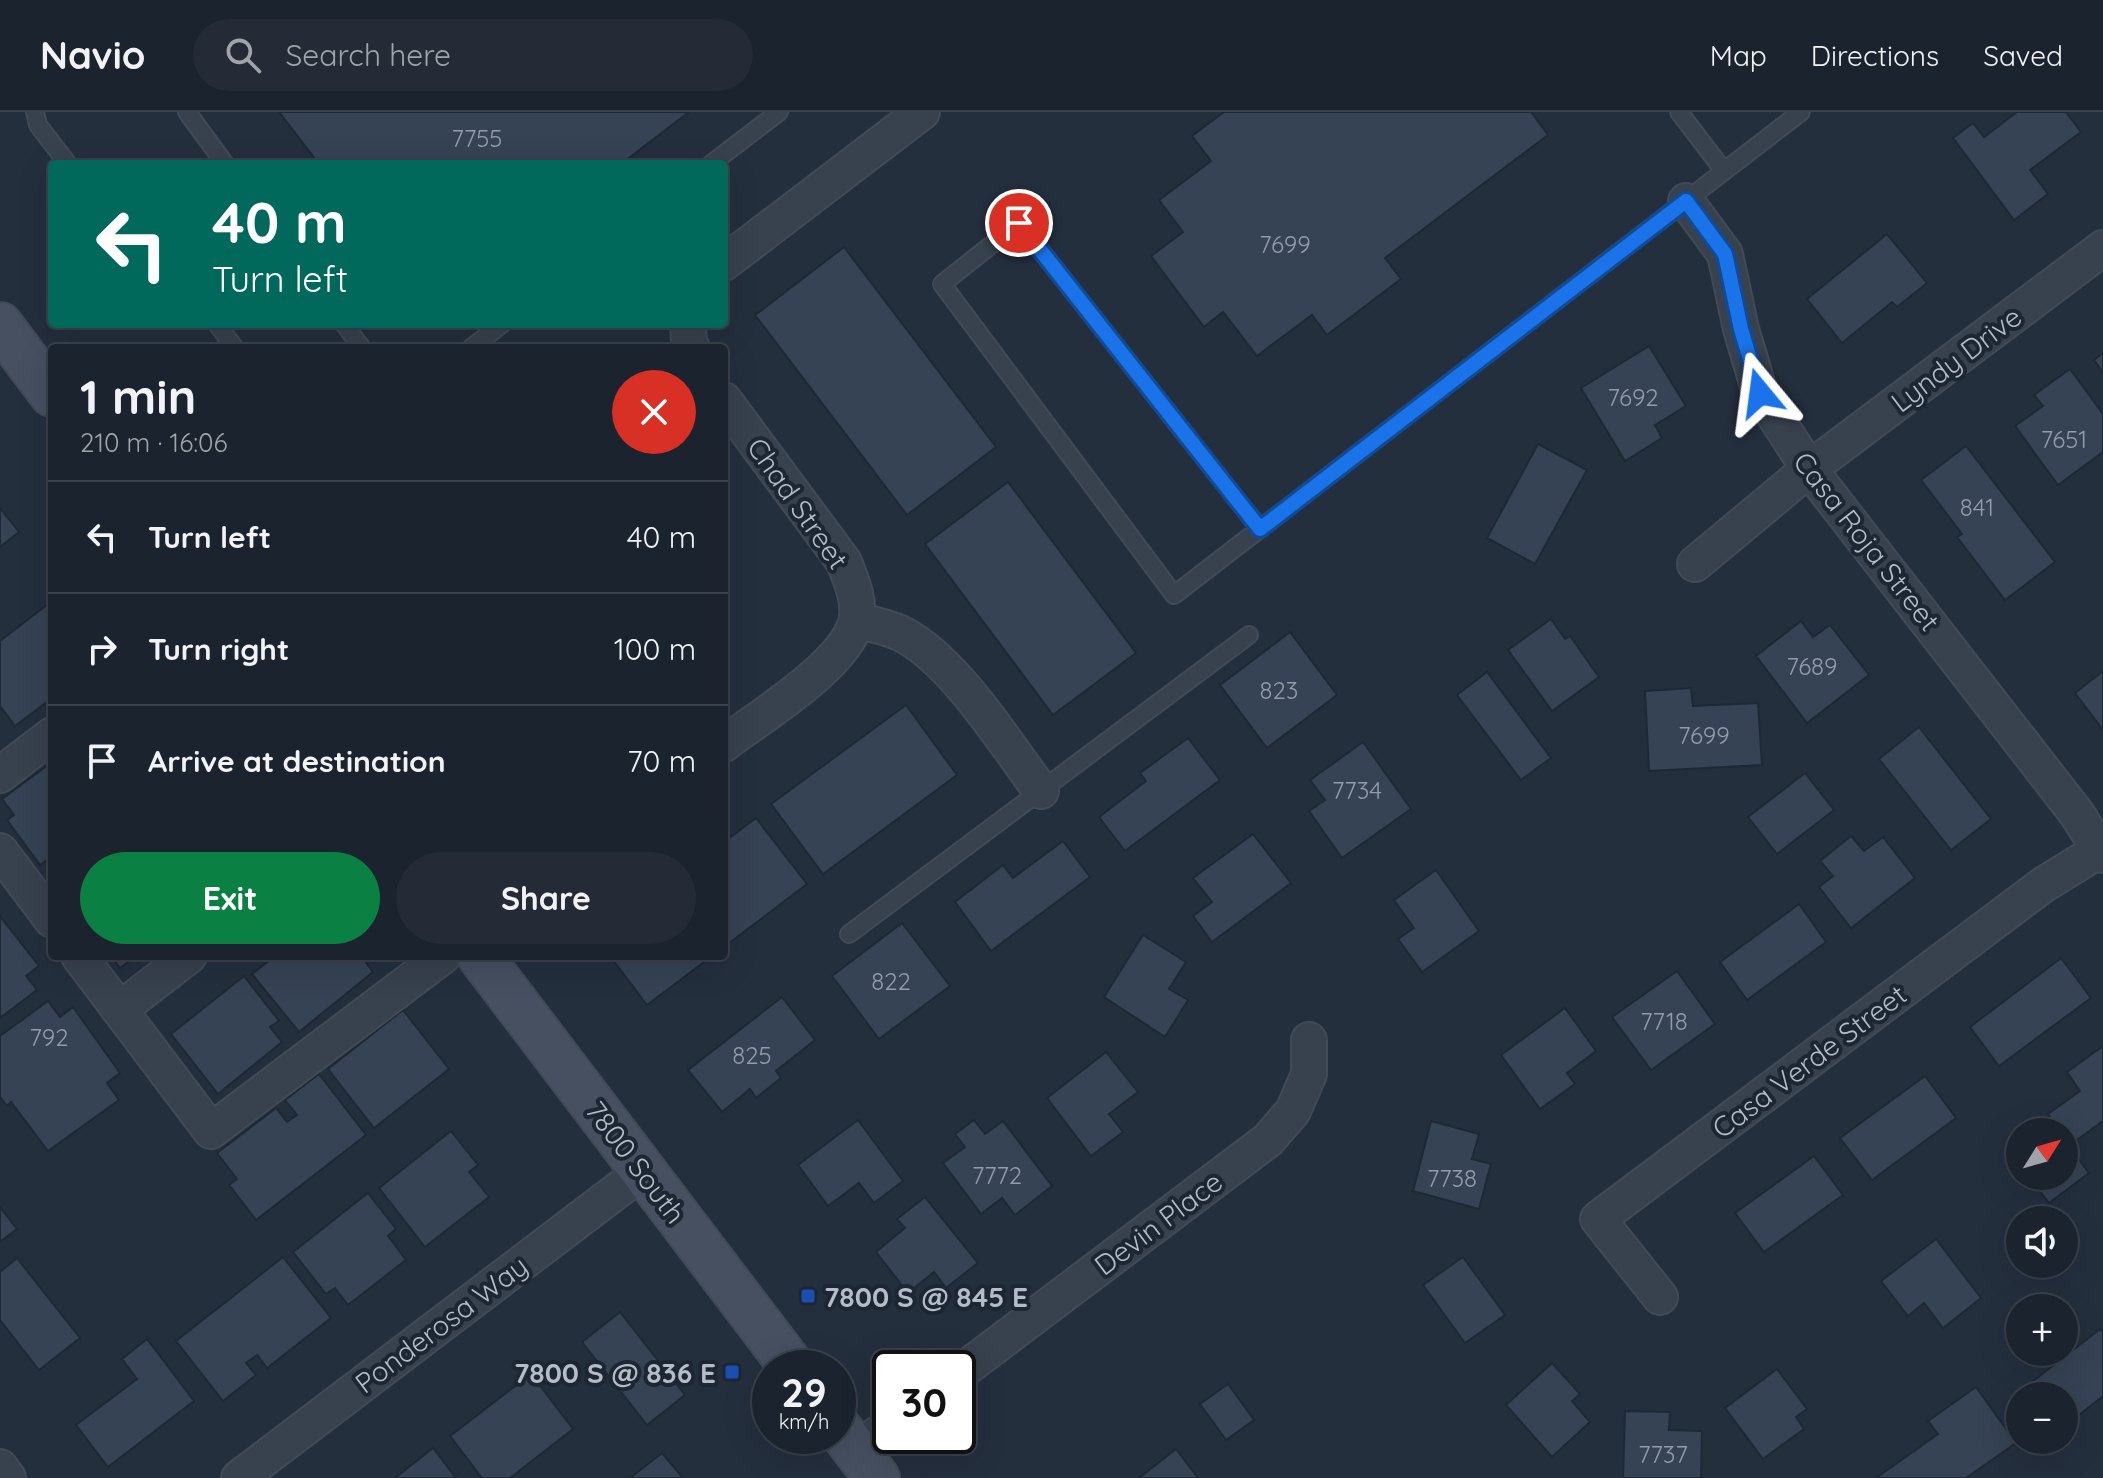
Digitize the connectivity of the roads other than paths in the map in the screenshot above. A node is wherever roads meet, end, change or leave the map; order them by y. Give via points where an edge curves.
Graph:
1 (35, 112) edge
2 (187, 112) edge
3 (779, 112) edge
4 (922, 112) edge
5 (1679, 112) edge
6 (1801, 112) edge
7 (65, 160) edge
8 (222, 160) edge
9 (716, 160) edge
10 (1724, 171) junction
11 (1686, 201) junction
12 (2103, 248) edge
13 (728, 260) edge
14 (0, 325) edge
15 (497, 328) edge
16 (476, 344) edge
17 (48, 389) edge
18 (728, 405) edge
19 (1809, 469) junction
20 (1260, 529) junction
21 (1695, 564) dead end
22 (857, 620) junction
23 (1249, 635) dead end
24 (48, 738) edge
25 (728, 741) edge
26 (0, 775) edge
27 (1041, 791) junction
28 (0, 851) edge
29 (2102, 851) edge
30 (48, 915) edge
31 (849, 934) dead end
32 (82, 960) edge
33 (184, 960) edge
34 (438, 960) edge
35 (483, 960) edge
36 (120, 1009) junction
37 (1309, 1040) dead end
38 (643, 1171) junction
39 (1660, 1297) dead end
40 (779, 1350) edge
41 (976, 1360) edge
42 (0, 1467) edge
43 (8, 1478) edge
44 (239, 1478) edge

1 - 7 lane via 38,125
2 - 8 lane
3 - 9 lane
4 - 13 street
5 - 10 lane
6 - 10 lane
10 - 11 lane
11 - 19 street, Casa Roja Street via 1725,254 1760,393
11 - 20 lane
12 - 19 street, Lyndy Drive
14 - 17 main road
15 - 16 lane
18 - 22 street, Chad Street via 844,562 855,589
19 - 21 street, Lyndy Drive
19 - 29 street, Casa Roja Street
20 - 20 lane via 1174,595 942,284 1019,223
22 - 25 street via 846,646 827,666
22 - 27 street via 902,634 929,652 952,674
23 - 27 lane
24 - 26 street
27 - 31 lane
28 - 30 street
29 - 39 street, Casa Verde Street via 2043,885 1598,1219
32 - 36 street
33 - 36 street
34 - 36 street via 211,1131
35 - 38 main road, 7800 South
37 - 41 street, Devin Place via 1309,1074 1293,1111 1268,1140
38 - 40 main road, 7800 South
38 - 44 street, Ponderosa Way
42 - 43 street

